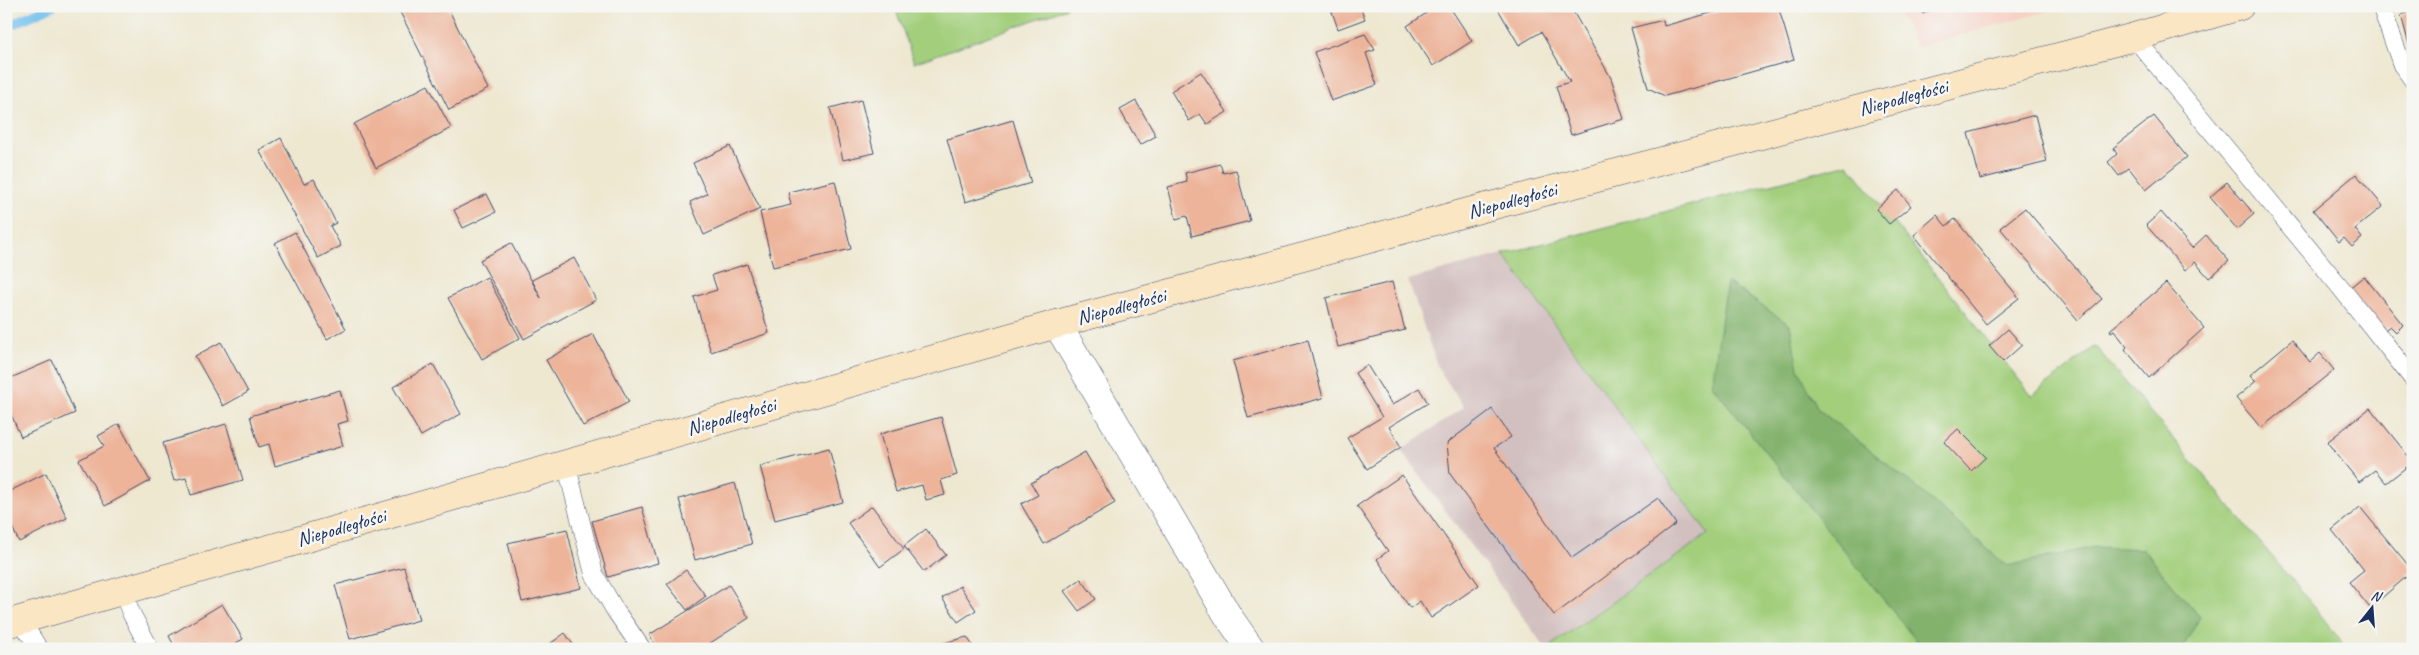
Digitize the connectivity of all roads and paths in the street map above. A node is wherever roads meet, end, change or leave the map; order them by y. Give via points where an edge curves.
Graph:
1 (2240, 6) edge
2 (2381, 6) edge
3 (2134, 37) junction
4 (2413, 80) edge
5 (1057, 324) junction
6 (2413, 379) edge
7 (566, 463) junction
8 (122, 589) junction
9 (13, 621) edge
10 (39, 649) edge
11 (150, 649) edge
12 (642, 649) edge
13 (1251, 649) edge

1 - 3 main road, Niepodległości
2 - 4 lane via 2402,65
3 - 5 main road, Niepodległości via 1474,210
3 - 6 lane
5 - 7 main road, Niepodległości
5 - 13 street via 1228,616
7 - 8 main road, Niepodległości
7 - 12 lane via 594,574
8 - 9 main road, Niepodległości
8 - 11 lane
9 - 10 lane

